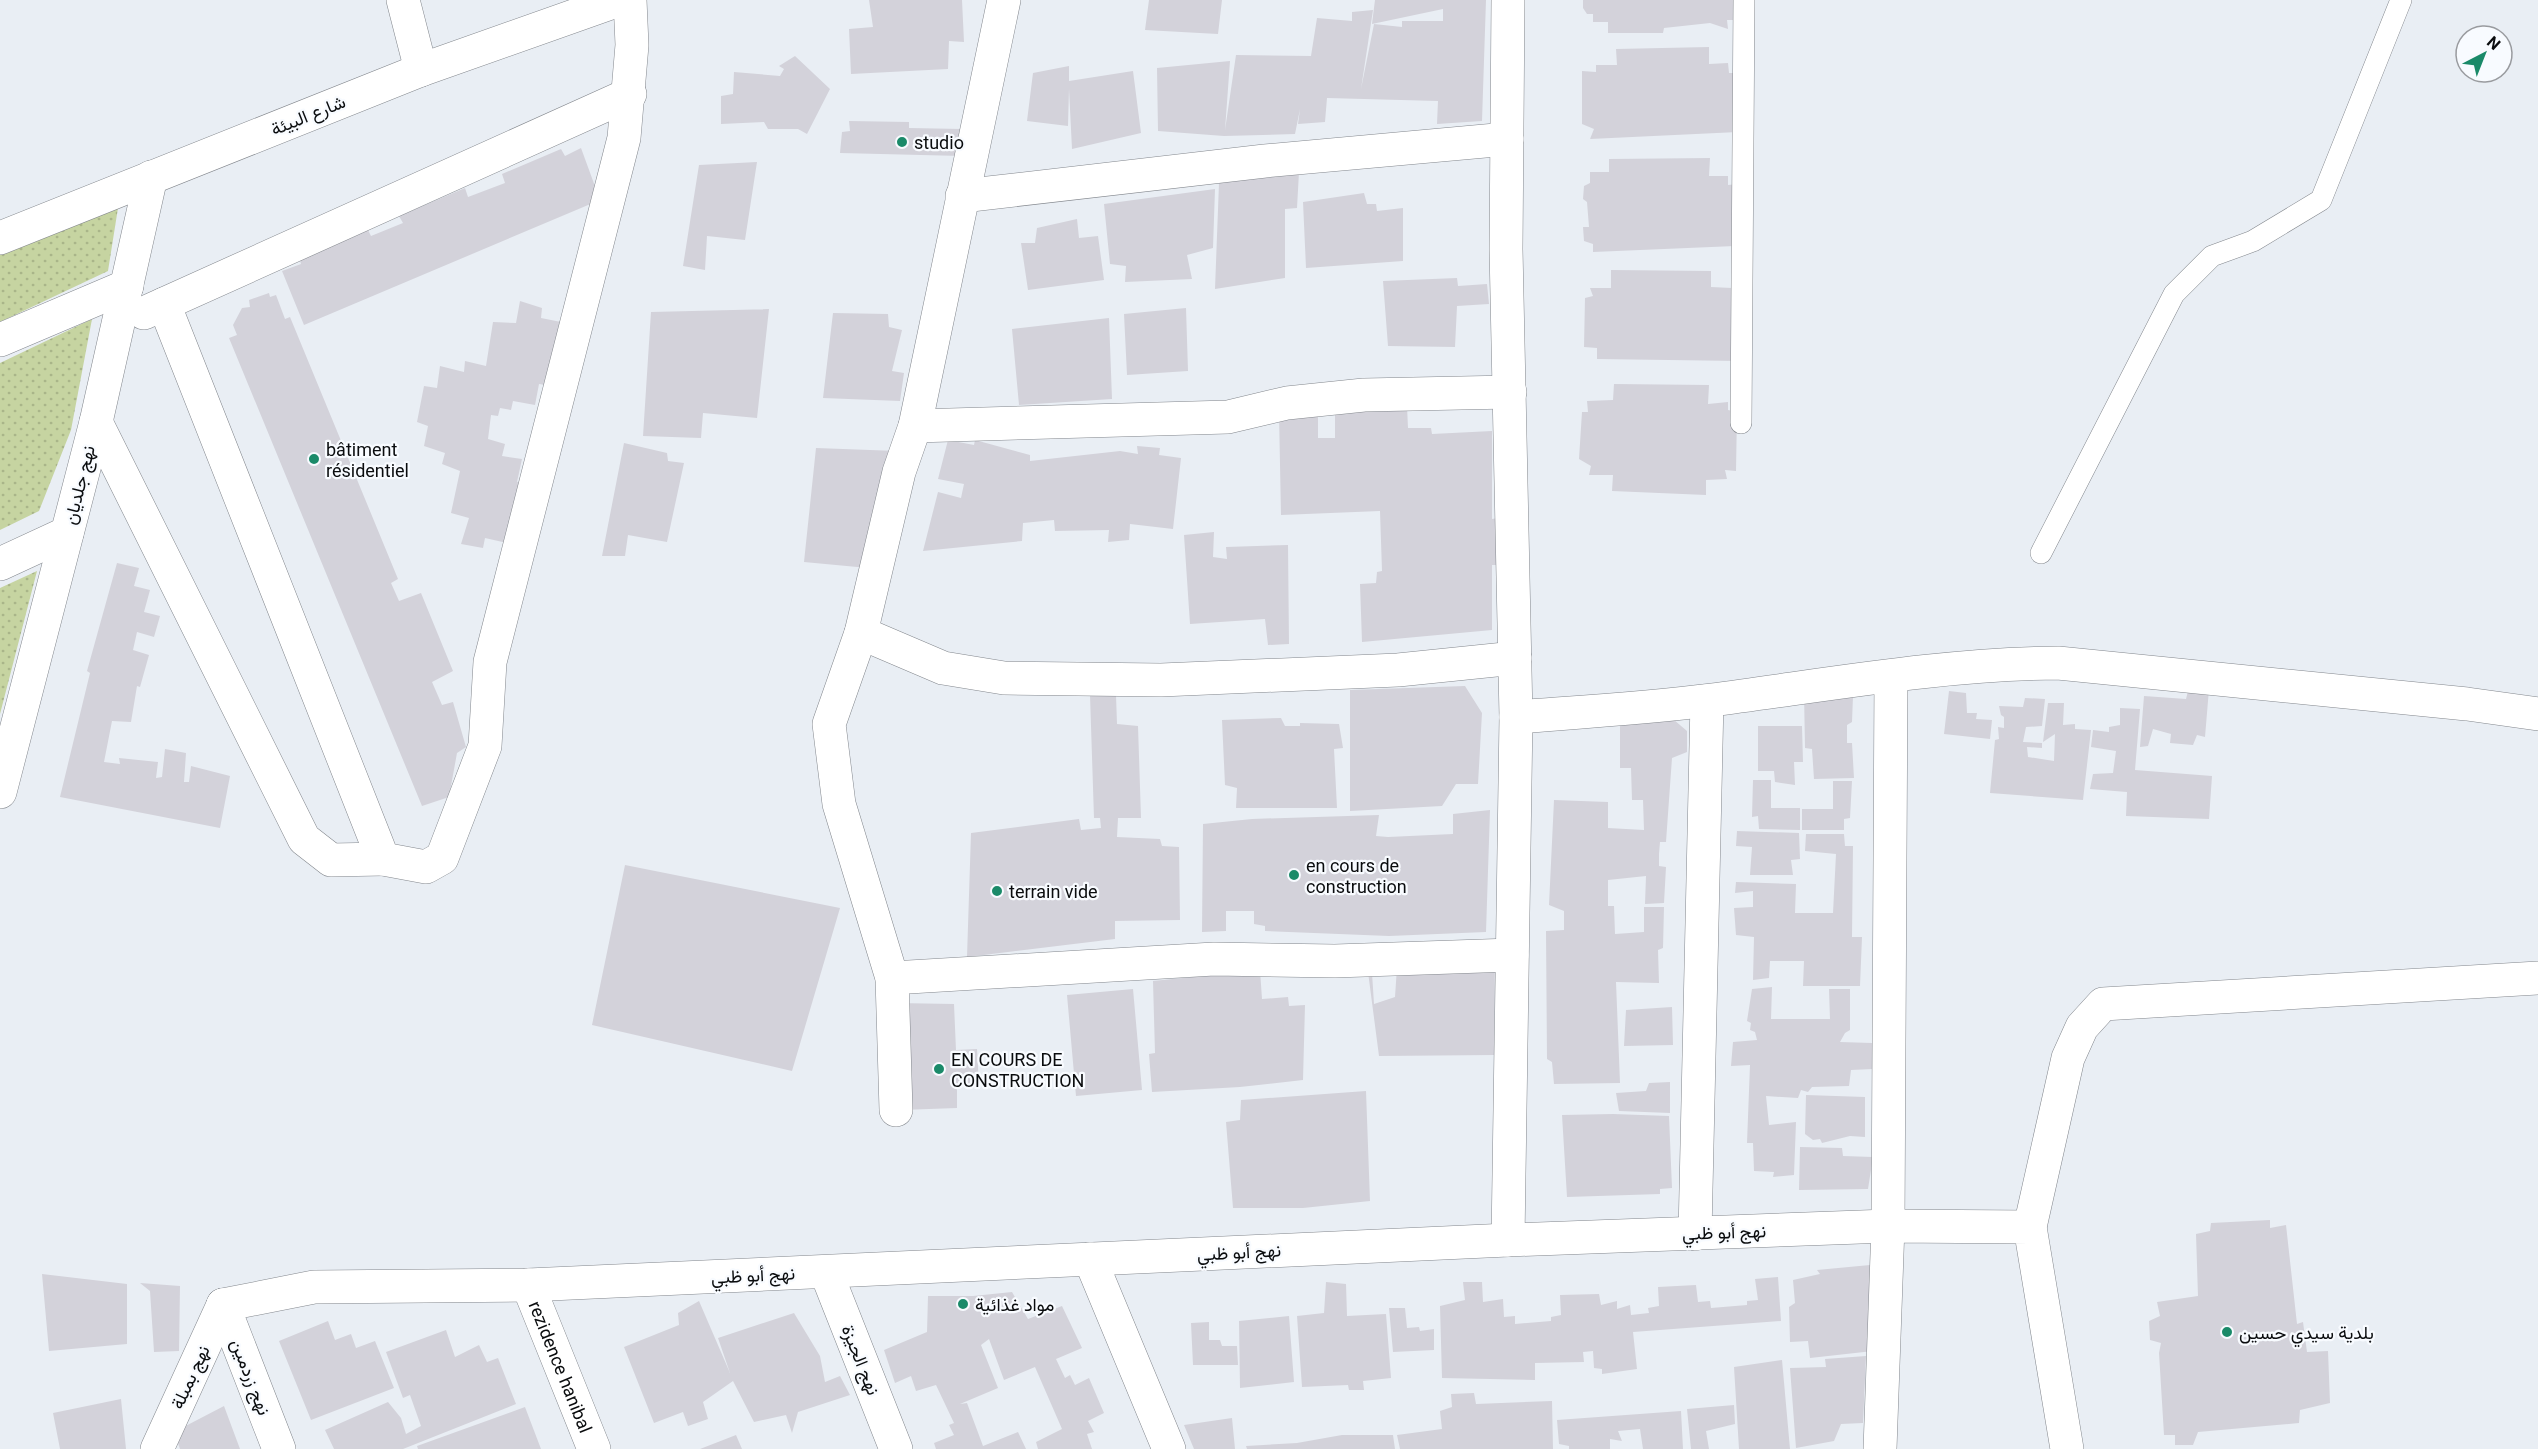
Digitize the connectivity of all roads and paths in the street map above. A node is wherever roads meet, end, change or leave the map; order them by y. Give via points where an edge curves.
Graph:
1 (403, 0) edge
2 (619, 0) edge
3 (630, 0) edge
4 (1004, 0) edge
5 (1508, 0) edge
6 (1744, 0) edge
7 (2401, 0) edge
8 (421, 70) junction
9 (630, 94) junction
10 (1507, 139) junction
11 (151, 177) junction
12 (962, 196) junction
13 (0, 238) edge
14 (126, 286) junction
15 (164, 304) junction
16 (118, 325) junction
17 (0, 340) edge
18 (1510, 392) junction
19 (96, 422) junction
20 (1741, 423) dead end
21 (915, 426) junction
22 (67, 533) junction
23 (2041, 553) dead end
24 (0, 564) edge
25 (861, 633) junction
26 (1515, 658) junction
27 (1891, 676) junction
28 (1707, 700) junction
29 (2538, 714) edge
30 (1516, 717) junction
31 (0, 792) edge
32 (383, 859) junction
33 (1512, 955) junction
34 (892, 978) junction
35 (2538, 978) edge
36 (896, 1110) dead end
37 (1888, 1226) junction
38 (2030, 1227) junction
39 (1695, 1234) junction
40 (1508, 1240) junction
41 (1090, 1259) junction
42 (826, 1272) junction
43 (528, 1285) junction
44 (223, 1305) junction
45 (158, 1449) edge
46 (279, 1449) edge
47 (594, 1449) edge
48 (896, 1449) edge
49 (1169, 1449) edge
50 (1880, 1449) edge
51 (2067, 1449) edge

1 - 8 street
2 - 8 street, شارع البيئة
3 - 9 street
4 - 12 street
5 - 10 street
6 - 20 lane
7 - 23 lane via 2321,200 2253,241 2212,256 2174,294
8 - 11 street, شارع البيئة
9 - 15 street
9 - 32 street via 614,182 490,662 485,746 442,858 426,867
10 - 12 street via 1276,160
10 - 18 street
11 - 13 street, شارع البيئة
11 - 14 street, نهج جلديان
12 - 21 street
14 - 16 street, نهج جلديان
14 - 17 street
15 - 16 street
15 - 32 street
16 - 19 street, نهج جلديان
18 - 21 street via 1364,395 1287,403 1228,417
18 - 26 street
19 - 22 street, نهج جلديان
19 - 32 street via 304,839 331,860
21 - 25 street via 898,472
22 - 24 street
22 - 31 street, نهج جلديان
25 - 26 street via 943,668 1004,678 1161,680 1398,670
25 - 34 street via 829,724 839,804
26 - 30 street
27 - 28 street
27 - 29 street via 1988,664 2058,663
27 - 37 street
28 - 30 street
28 - 39 street
30 - 33 street
33 - 34 street via 1335,961 1214,959
33 - 40 street
34 - 36 street
35 - 38 street via 2103,1004 2082,1027 2068,1058
37 - 38 street, نهج أبو ظبي
37 - 39 street, نهج أبو ظبي
37 - 50 street
38 - 51 street
39 - 40 street, نهج أبو ظبي
40 - 41 street, نهج أبو ظبي
41 - 42 street, نهج أبو ظبي
41 - 49 street
42 - 43 street, نهج أبو ظبي
42 - 48 street, نهج الجيزة
43 - 44 street, نهج أبو ظبي via 314,1287
43 - 47 street, rezidence hanibal
44 - 45 street, نهج بمبلة
44 - 46 street, نهج زردمين

